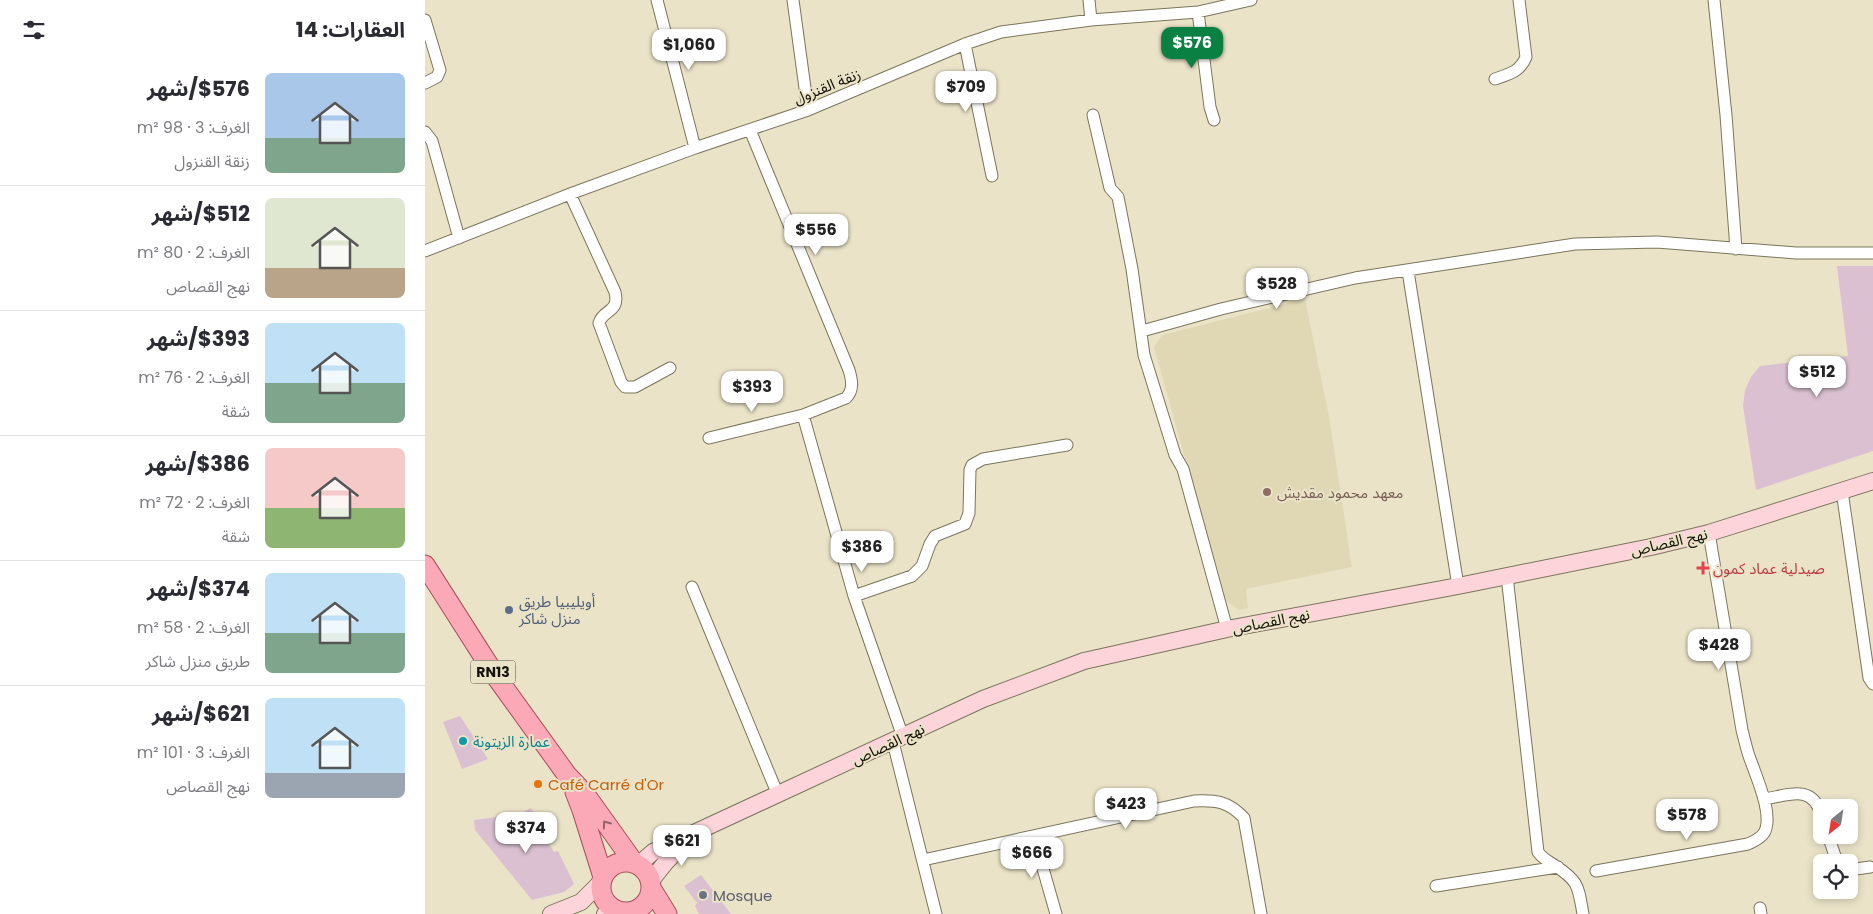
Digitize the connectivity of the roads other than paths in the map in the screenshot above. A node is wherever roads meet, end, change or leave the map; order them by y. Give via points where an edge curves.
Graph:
1 (657, 0) edge
2 (793, 0) edge
3 (1089, 0) edge
4 (1251, 0) edge
5 (1519, 0) edge
6 (1714, 0) edge
7 (1198, 12) junction
8 (425, 20) edge
9 (1091, 20) junction
10 (965, 44) junction
11 (1495, 79) dead end
12 (425, 83) edge
13 (808, 110) junction
14 (1093, 115) dead end
15 (1214, 120) dead end
16 (750, 130) junction
17 (425, 132) edge
18 (695, 148) junction
19 (992, 176) dead end
20 (570, 194) junction
21 (459, 238) junction
22 (1736, 249) junction
23 (425, 251) edge
24 (1873, 253) edge
25 (1408, 271) junction
26 (1142, 331) junction
27 (670, 368) dead end
28 (803, 415) junction
29 (709, 438) dead end
30 (1067, 445) dead end
31 (1873, 481) edge
32 (1842, 491) junction
33 (1709, 533) junction
34 (425, 564) edge
35 (1507, 576) junction
36 (1458, 586) junction
37 (692, 587) dead end
38 (855, 596) junction
39 (1227, 629) junction
40 (1873, 684) edge
41 (898, 740) junction
42 (567, 775) junction
43 (778, 795) junction
44 (1765, 799) junction
45 (1813, 799) edge
46 (694, 834) junction
47 (1034, 837) junction
48 (923, 860) junction
49 (637, 865) junction
50 (1558, 867) junction
51 (1870, 867) dead end
52 (1858, 869) edge
53 (1595, 871) dead end
54 (603, 879) junction
55 (651, 885) junction
56 (1436, 886) dead end
57 (617, 912) edge
58 (551, 914) edge
59 (667, 914) edge
60 (937, 914) edge
61 (1056, 914) edge
62 (1261, 914) edge
63 (1583, 914) edge

1 - 18 street
2 - 13 street
3 - 9 street
4 - 7 street, زنقة القنزول
5 - 11 street via 1526,57 1518,70
6 - 22 street
7 - 9 street, زنقة القنزول
7 - 15 street
8 - 12 street via 440,70 437,78
9 - 10 street, زنقة القنزول via 1019,28
10 - 13 street, زنقة القنزول
10 - 19 street
13 - 16 street, زنقة القنزول
14 - 26 street via 1110,188 1119,197
16 - 18 street, زنقة القنزول
16 - 28 street via 852,382 846,398
17 - 21 street via 432,141
18 - 20 street, زنقة القنزول
20 - 21 street, زنقة القنزول
20 - 27 street via 615,292 614,308 599,322 621,382 625,387 635,387
21 - 23 street, زنقة القنزول
22 - 24 street via 1796,254
22 - 25 street via 1657,242 1575,244
25 - 26 street via 1355,278
25 - 36 street
26 - 39 street via 1144,355 1175,455 1183,469
28 - 29 street
28 - 38 street
30 - 38 street via 983,459 972,465 969,513 965,524 935,536 922,566 912,576
31 - 32 street, نهج القصاص
32 - 33 street, نهج القصاص
32 - 40 street via 1869,678
33 - 35 street, نهج القصاص
33 - 44 street via 1742,730
34 - 42 main road, RN13 via 497,678
35 - 36 street, نهج القصاص
35 - 50 street via 1538,852
36 - 39 street, نهج القصاص
37 - 43 street
38 - 41 street
39 - 41 street, نهج القصاص via 1084,661 983,699
41 - 43 street, نهج القصاص
41 - 48 street
49 -> 42 main road, RN13 via 585,794
42 - 54 main road, RN13 via 582,810
43 - 46 street, نهج القصاص
44 - 45 street via 1801,793
44 - 53 street via 1767,825 1764,833 1748,844
46 - 49 street, نهج القصاص via 653,852
46 - 55 street, نهج القصاص via 665,862
47 - 48 street
47 - 61 street
47 - 62 street via 1194,801 1212,800 1227,804 1244,818
48 - 60 street
49 - 54 main road via 620,863 607,870
49 - 55 main road, RN13 via 645,870
50 - 56 street
50 - 63 street via 1576,881
51 - 52 street
54 - 57 main road, RN13 via 603,895
54 - 58 street via 581,902
55 - 57 main road, RN13 via 647,900 642,905
55 - 59 main road, RN13

